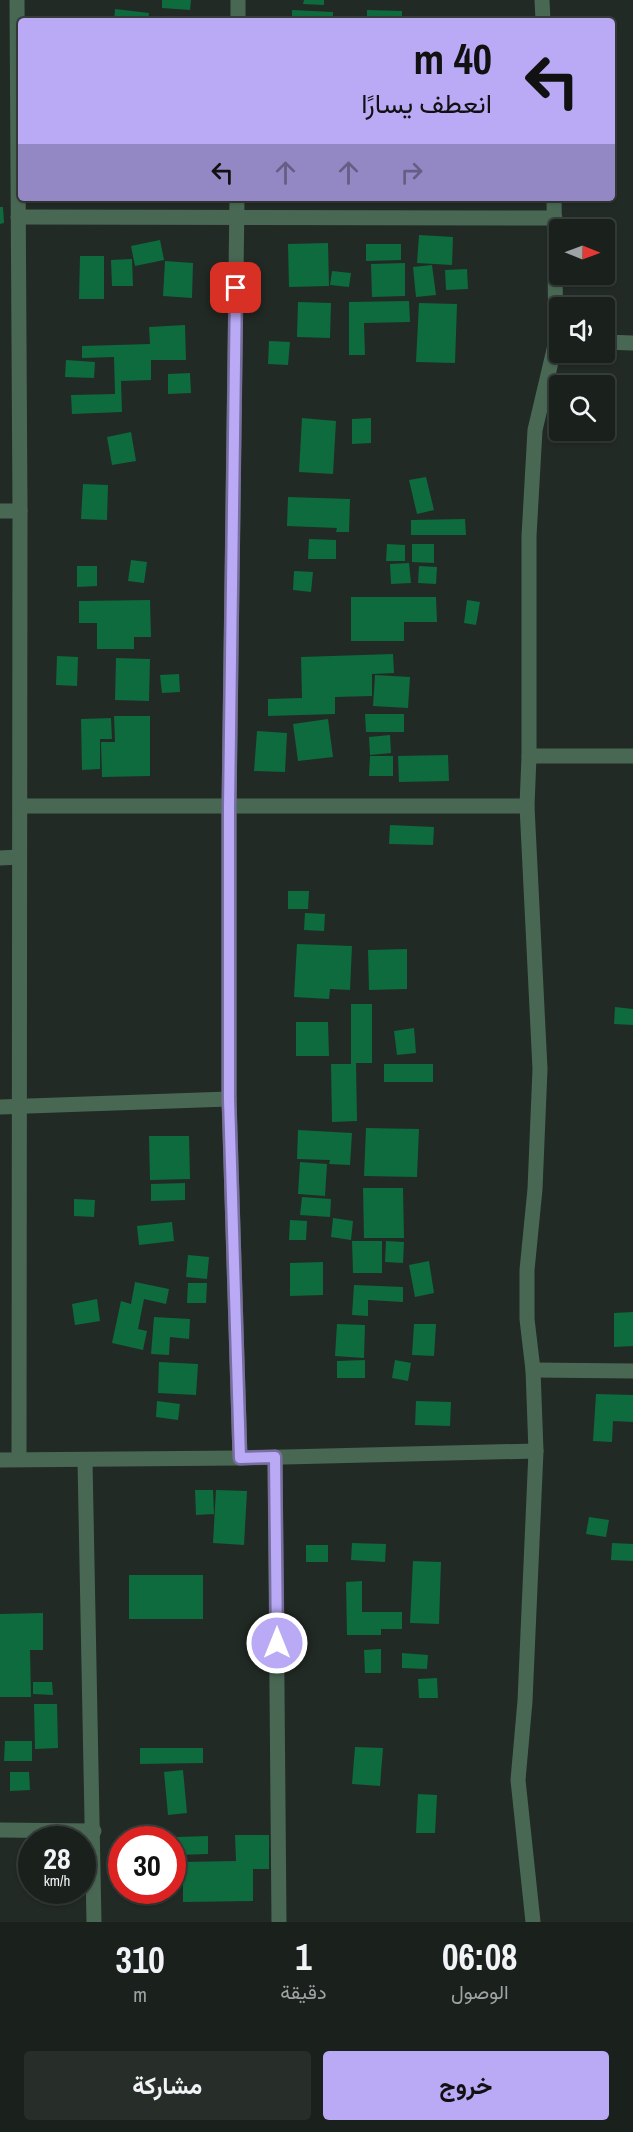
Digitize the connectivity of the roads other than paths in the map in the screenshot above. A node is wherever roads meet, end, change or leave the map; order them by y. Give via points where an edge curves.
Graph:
1 (17, 0) edge
2 (238, 0) edge
3 (542, 0) edge
4 (238, 18) edge
5 (543, 18) edge
6 (237, 201) edge
7 (554, 201) edge
8 (18, 217) junction
9 (237, 218) junction
10 (555, 218) junction
11 (557, 297) edge
12 (615, 342) edge
13 (633, 343) edge
14 (552, 363) edge
15 (0, 511) edge
16 (20, 511) junction
17 (529, 756) junction
18 (633, 756) edge
19 (20, 806) junction
20 (527, 806) junction
21 (229, 807) junction
22 (18, 857) junction
23 (0, 858) edge
24 (229, 1099) junction
25 (0, 1107) edge
26 (19, 1107) junction
27 (533, 1371) junction
28 (633, 1371) edge
29 (536, 1451) junction
30 (275, 1457) junction
31 (240, 1458) junction
32 (19, 1459) junction
33 (0, 1461) edge
34 (85, 1461) junction
35 (94, 1826) edge
36 (0, 1830) edge
37 (18, 1830) edge
38 (94, 1904) edge
39 (94, 1922) edge
40 (279, 1922) edge
41 (533, 1922) edge

1 - 8 street
2 - 4 street
3 - 5 street
6 - 9 street
7 - 10 street
8 - 9 street
8 - 16 street
9 - 10 street
9 - 21 street
10 - 11 street
12 - 13 street
14 - 17 street via 535,430 528,536
15 - 16 street
16 - 19 street
17 - 18 street
17 - 20 street
19 - 21 street
19 - 22 street
20 - 21 street
20 - 27 street via 540,1069 527,1270
21 - 24 street
22 - 23 street
22 - 26 street
24 - 26 street
24 - 31 street
25 - 26 street
26 - 32 street
27 - 28 street
27 - 29 street
29 - 30 street
29 - 41 street via 518,1780
30 - 31 street
30 - 40 street
31 - 34 street
32 - 33 street
32 - 34 street
34 - 35 street
36 - 37 street
38 - 39 street

